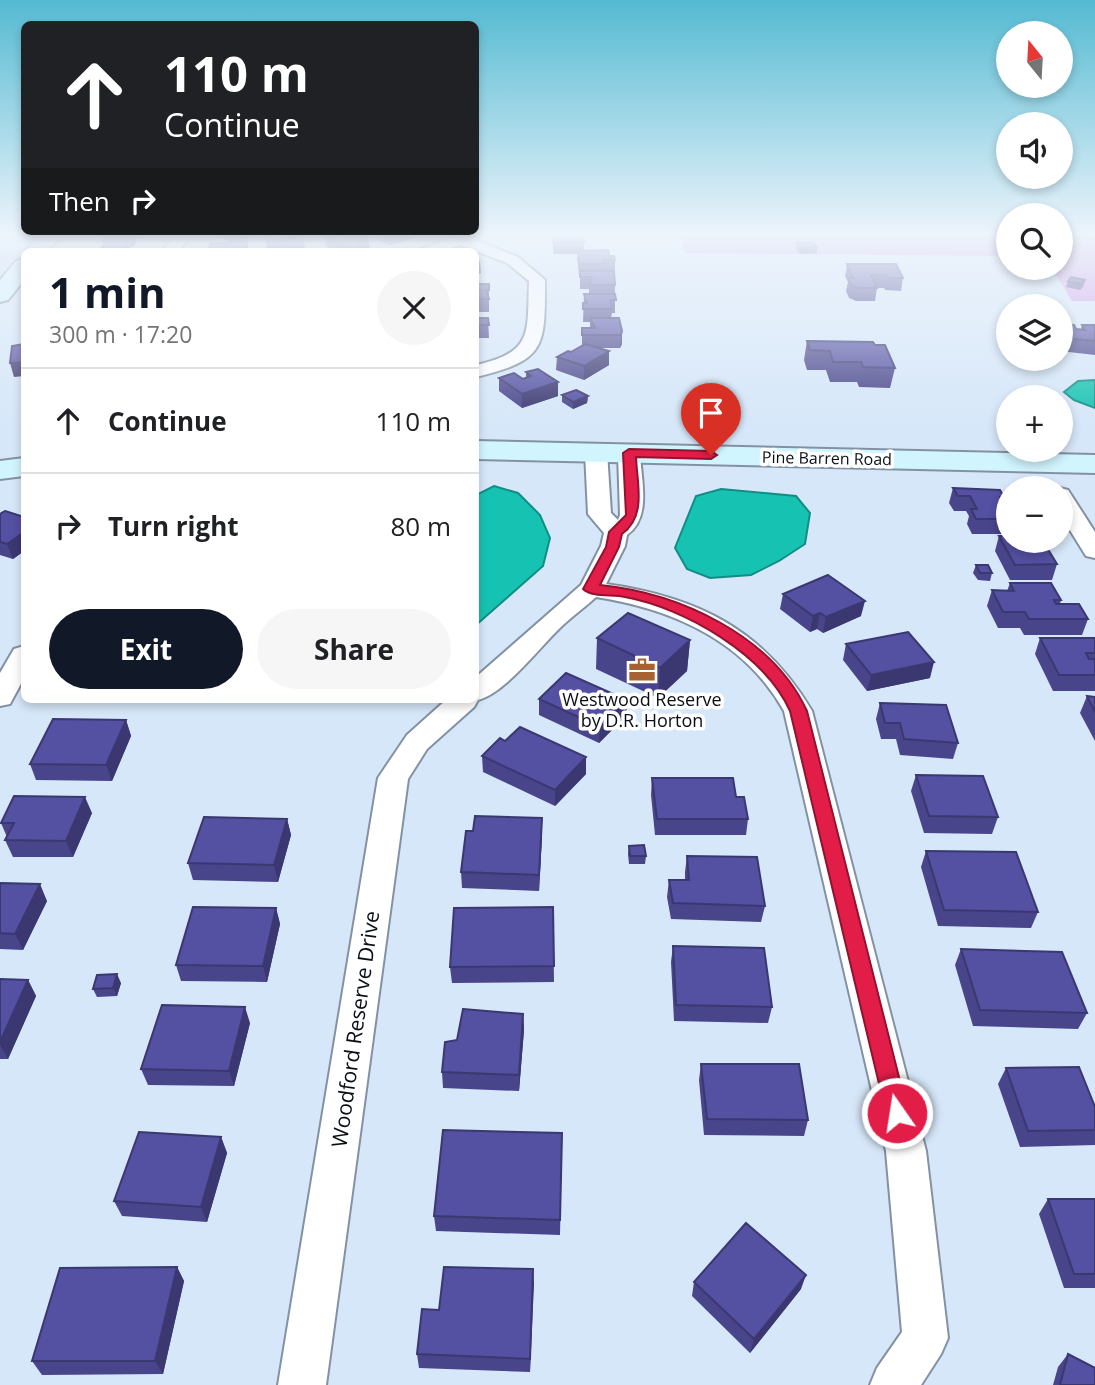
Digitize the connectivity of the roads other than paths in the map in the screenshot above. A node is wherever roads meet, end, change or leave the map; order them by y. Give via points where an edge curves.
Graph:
1 (537, 298) edge
2 (479, 370) edge
3 (479, 450) edge
4 (596, 452) junction
5 (629, 453) junction
6 (1040, 463) junction
7 (1095, 464) edge
8 (21, 467) edge
9 (0, 470) edge
10 (1048, 476) edge
11 (1073, 516) edge
12 (616, 532) junction
13 (1095, 551) edge
14 (591, 589) junction
15 (21, 660) edge
16 (479, 689) edge
17 (0, 697) edge
18 (461, 703) edge
19 (302, 1385) edge
20 (894, 1385) edge

1 - 2 street via 536,331 528,349 501,365
3 - 4 main road, Pine Barren Road
4 - 5 main road, Pine Barren Road
4 - 12 street via 600,514
5 - 6 main road, Pine Barren Road
5 - 12 street via 632,515
6 - 7 main road, Pine Barren Road
6 - 10 street
8 - 9 main road
11 - 13 street
12 - 14 street
14 - 16 street
14 - 20 street via 629,593 700,618 754,653 788,688 799,711 906,1150 925,1338
15 - 17 street
18 - 19 street, Woodford Reserve Drive via 417,742 393,778

